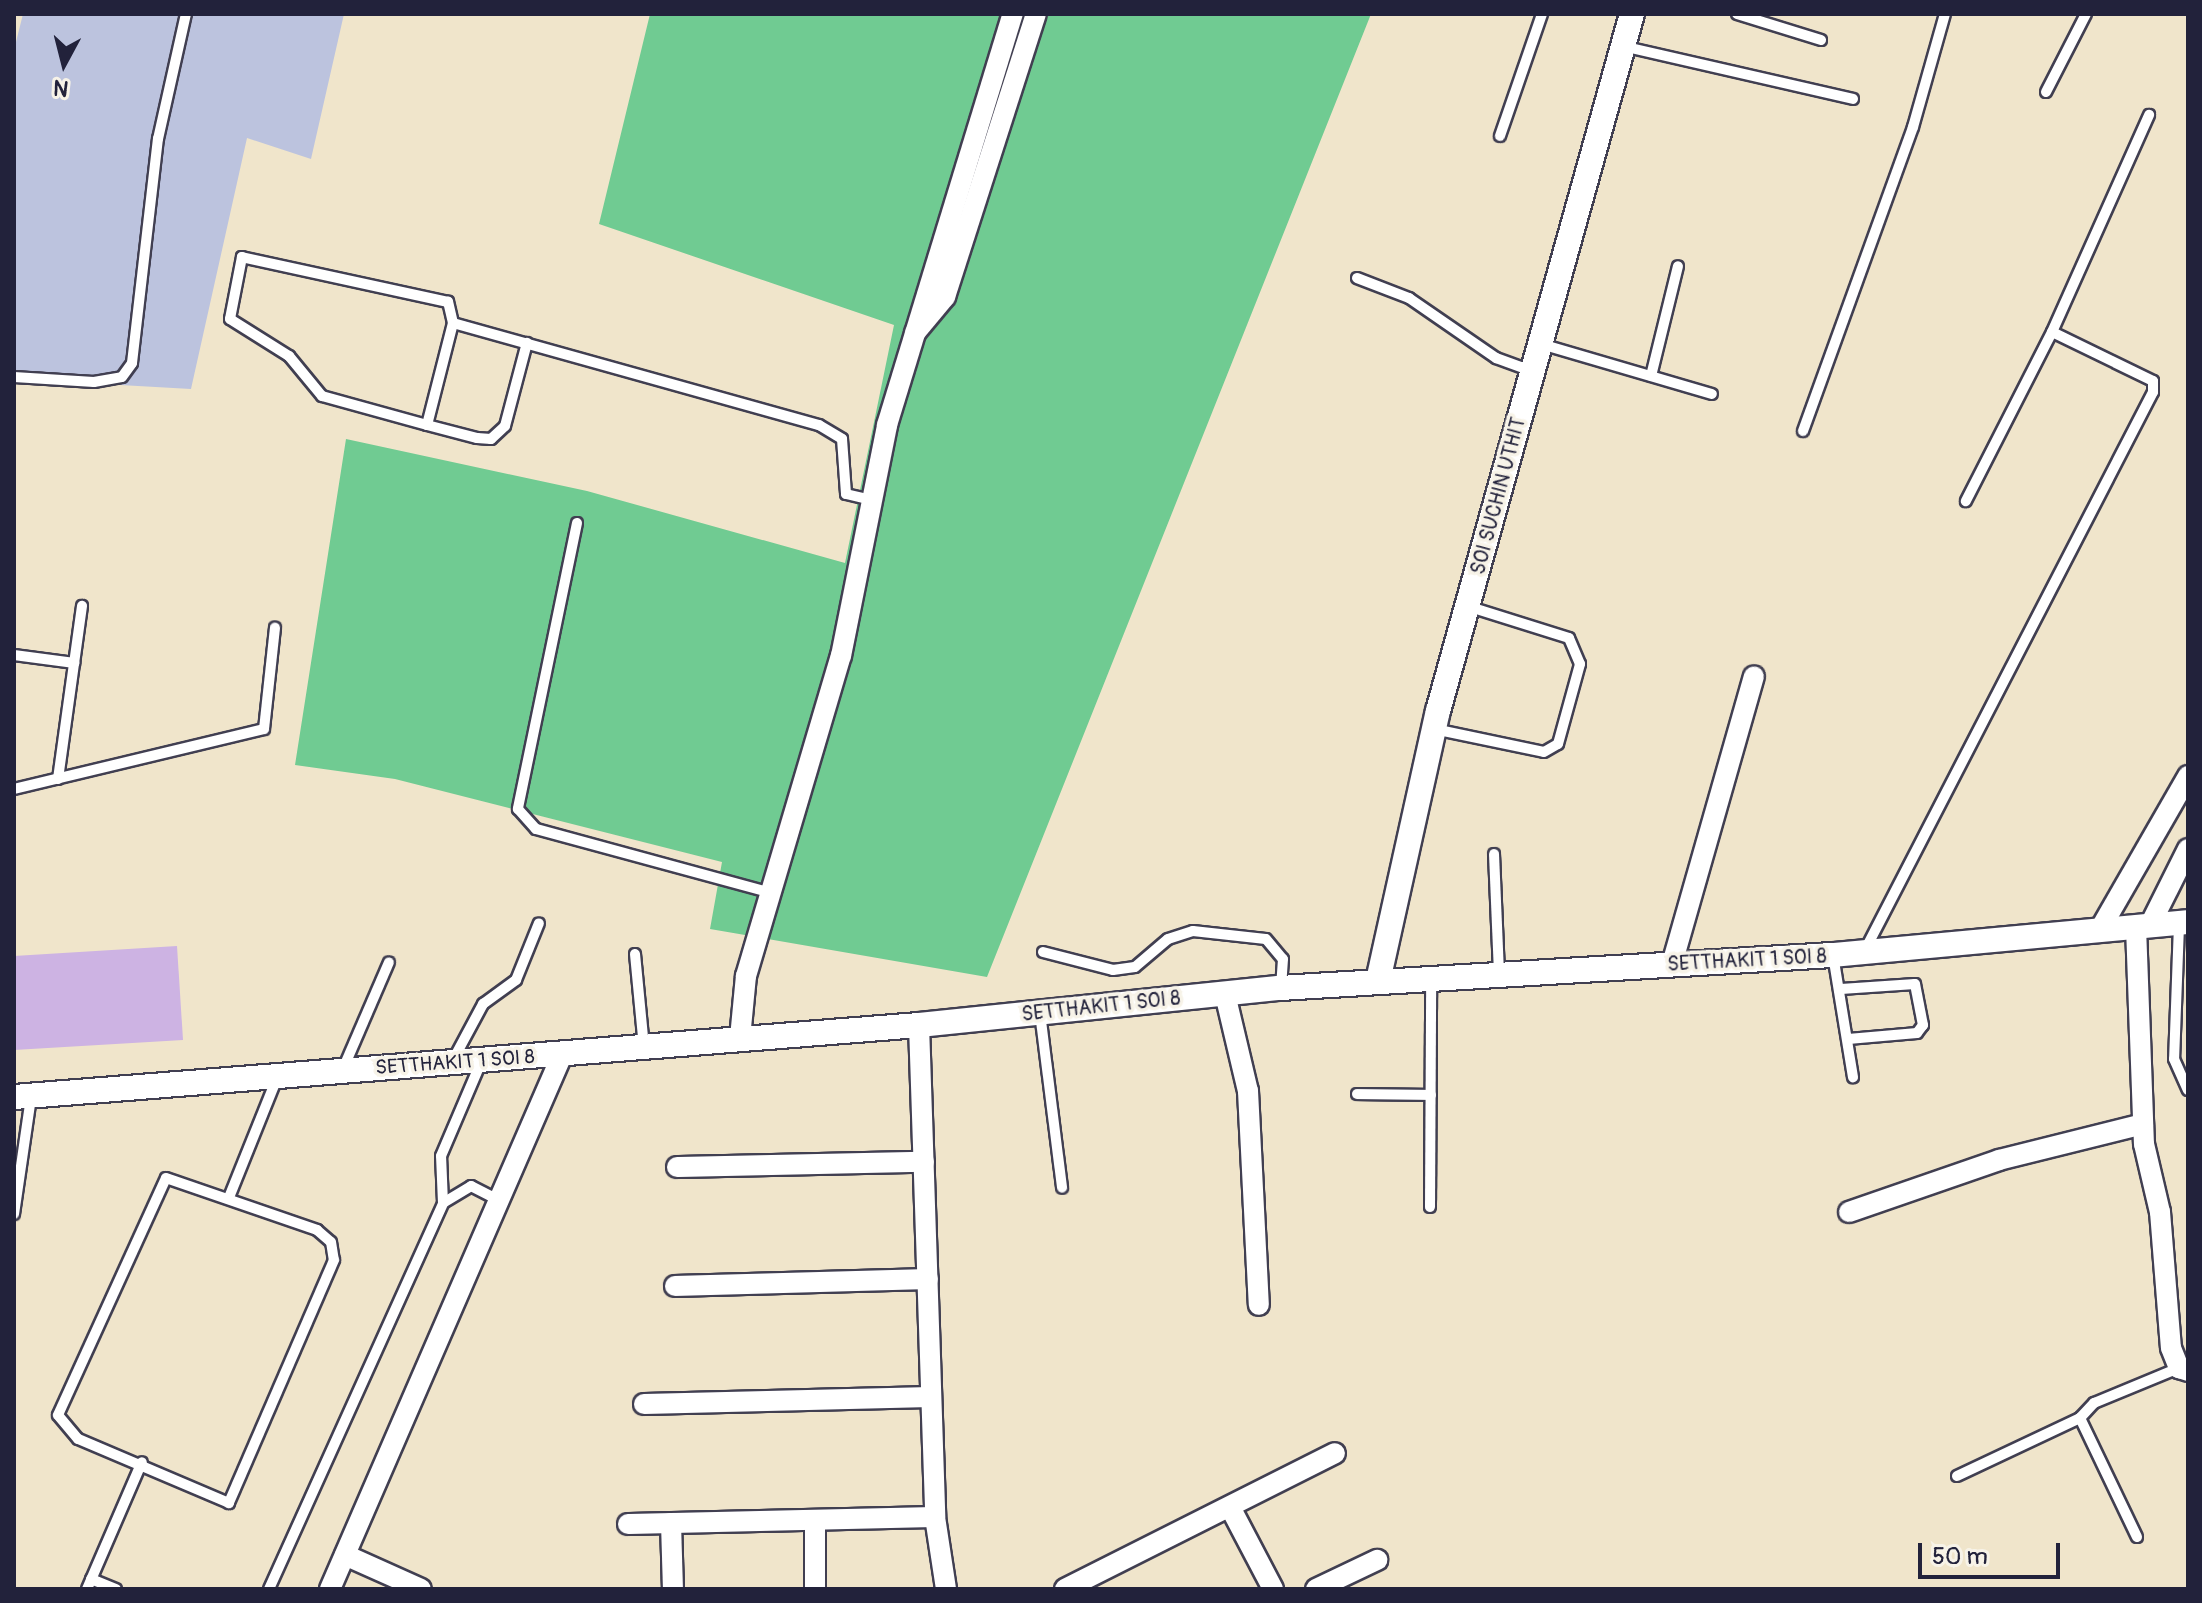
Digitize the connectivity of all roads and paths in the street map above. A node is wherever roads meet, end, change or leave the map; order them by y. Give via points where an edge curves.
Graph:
1 (186, 14) edge
2 (1013, 14) edge
3 (1036, 14) edge
4 (1542, 14) edge
5 (1632, 14) edge
6 (1737, 14) edge
7 (1945, 14) edge
8 (2086, 14) edge
9 (1821, 40) dead end
10 (1622, 46) junction
11 (2046, 92) dead end
12 (1853, 99) dead end
13 (2149, 115) dead end
14 (1500, 136) dead end
15 (1678, 266) dead end
16 (1357, 278) dead end
17 (453, 323) junction
18 (2052, 332) junction
19 (912, 335) junction
20 (527, 343) junction
21 (1539, 343) junction
22 (1532, 371) junction
23 (1651, 376) junction
24 (14, 377) edge
25 (1712, 394) dead end
26 (427, 425) junction
27 (1803, 431) dead end
28 (873, 500) junction
29 (1966, 501) dead end
30 (577, 523) dead end
31 (82, 606) dead end
32 (1467, 606) junction
33 (275, 628) dead end
34 (14, 655) edge
35 (74, 663) junction
36 (1754, 676) dead end
37 (1434, 729) junction
38 (2188, 776) edge
39 (58, 779) junction
40 (14, 789) edge
41 (2188, 849) edge
42 (1494, 854) dead end
43 (773, 894) junction
44 (2184, 922) edge
45 (539, 923) dead end
46 (2143, 926) junction
47 (2099, 931) junction
48 (1043, 952) dead end
49 (1864, 952) junction
50 (635, 954) dead end
51 (1833, 955) junction
52 (389, 962) dead end
53 (1672, 964) junction
54 (1499, 974) junction
55 (1431, 977) junction
56 (1378, 981) junction
57 (1280, 988) junction
58 (1841, 989) junction
59 (1225, 994) junction
60 (1040, 1013) junction
61 (919, 1025) junction
62 (740, 1038) junction
63 (1848, 1039) junction
64 (644, 1047) junction
65 (562, 1055) junction
66 (2174, 1059) junction
67 (482, 1060) junction
68 (452, 1061) junction
69 (2188, 1064) edge
70 (343, 1069) junction
71 (278, 1074) junction
72 (1853, 1077) dead end
73 (2188, 1090) edge
74 (1357, 1094) dead end
75 (1431, 1095) junction
76 (22, 1096) edge
77 (2143, 1124) junction
78 (924, 1162) junction
79 (677, 1167) dead end
80 (1062, 1188) dead end
81 (230, 1195) junction
82 (501, 1201) junction
83 (443, 1203) junction
84 (1430, 1207) dead end
85 (1849, 1212) dead end
86 (14, 1214) edge
87 (928, 1279) junction
88 (675, 1286) dead end
89 (1259, 1305) dead end
90 (2183, 1370) edge
91 (931, 1397) junction
92 (644, 1404) dead end
93 (2080, 1418) junction
94 (1335, 1453) dead end
95 (142, 1462) junction
96 (1957, 1476) dead end
97 (1230, 1507) junction
98 (935, 1517) junction
99 (815, 1520) junction
100 (671, 1523) junction
101 (628, 1524) dead end
102 (2137, 1537) dead end
103 (345, 1555) junction
104 (1377, 1560) dead end
105 (89, 1584) edge
106 (415, 1588) edge
107 (116, 1589) edge
108 (269, 1589) edge
109 (330, 1589) edge
110 (673, 1589) edge
111 (815, 1589) edge
112 (946, 1589) edge
113 (1065, 1589) edge
114 (1273, 1589) edge
115 (1316, 1589) edge

1 - 24 lane via 158,139 132,363 122,377 94,382
2 - 19 street
3 - 19 street via 945,297
4 - 14 lane
5 - 10 street, SOI SUCHIN UTHIT
6 - 9 lane
7 - 27 lane via 1913,127
8 - 11 lane
10 - 12 lane
10 - 21 street, SOI SUCHIN UTHIT
13 - 18 lane
15 - 23 lane
16 - 22 lane via 1409,298 1496,358
17 - 20 lane
17 - 26 lane
17 - 26 lane via 453,311 440,298 251,254 238,267 230,306 236,328 289,356 322,396
18 - 29 lane
18 - 49 lane via 2145,372 2153,392
19 - 28 street
20 - 26 lane via 499,435 477,438
20 - 28 lane via 819,425 842,439 846,494
21 - 22 street, SOI SUCHIN UTHIT
21 - 23 lane
22 - 32 street, SOI SUCHIN UTHIT
23 - 25 lane
28 - 43 street via 841,656
30 - 43 lane via 518,809 536,829
31 - 35 lane
32 - 37 street, SOI SUCHIN UTHIT
32 - 37 lane via 1569,638 1580,664 1558,744 1544,752
33 - 39 lane via 264,729
34 - 35 lane
35 - 39 lane
36 - 53 street
37 - 56 street, SOI SUCHIN UTHIT
38 - 47 street
39 - 40 lane
41 - 46 street
42 - 54 lane
43 - 62 street via 746,976
44 - 46 street, SETTHAKIT 1 SOI 8
44 - 66 lane
45 - 68 lane via 516,980 483,1004
46 - 47 street, SETTHAKIT 1 SOI 8
46 - 77 street
47 - 49 street, SETTHAKIT 1 SOI 8
48 - 57 lane via 1113,970 1135,967 1168,939 1193,931 1266,939 1283,959
49 - 51 street, SETTHAKIT 1 SOI 8
50 - 64 lane
51 - 53 street, SETTHAKIT 1 SOI 8
51 - 58 lane
52 - 70 lane
53 - 54 street, SETTHAKIT 1 SOI 8
54 - 55 street, SETTHAKIT 1 SOI 8
55 - 56 street, SETTHAKIT 1 SOI 8
55 - 75 lane
56 - 57 street, SETTHAKIT 1 SOI 8
57 - 59 street, SETTHAKIT 1 SOI 8
58 - 63 lane
58 - 63 lane via 1915,984 1923,1025 1917,1033
59 - 60 street, SETTHAKIT 1 SOI 8
59 - 89 street via 1248,1091
60 - 61 street, SETTHAKIT 1 SOI 8
60 - 80 lane
61 - 62 street, SETTHAKIT 1 SOI 8
61 - 78 street
62 - 64 street, SETTHAKIT 1 SOI 8
63 - 72 lane
64 - 65 street, SETTHAKIT 1 SOI 8
65 - 67 street, SETTHAKIT 1 SOI 8
65 - 82 street
66 - 69 lane
66 - 73 lane
67 - 68 street, SETTHAKIT 1 SOI 8
67 - 83 lane via 441,1156
68 - 70 street, SETTHAKIT 1 SOI 8
70 - 71 street, SETTHAKIT 1 SOI 8
71 - 76 street, SETTHAKIT 1 SOI 8
71 - 81 lane
74 - 75 lane
75 - 84 lane
76 - 86 lane
77 - 85 street via 1999,1160
77 - 90 street
78 - 79 street
78 - 87 street
81 - 95 lane via 178,1178 156,1189 58,1415 78,1439
81 - 95 lane via 317,1230 331,1242 334,1260 229,1503 217,1504
82 - 83 lane via 471,1186
82 - 103 street
83 - 108 lane
87 - 88 street
87 - 91 street
90 - 93 lane via 2094,1403
91 - 92 street
91 - 98 street
93 - 96 lane
93 - 102 lane
94 - 97 street
95 - 105 lane
97 - 113 street
97 - 114 street
98 - 99 street
98 - 112 street
99 - 100 street
99 - 111 street
100 - 101 street
100 - 110 street
103 - 106 street
103 - 109 street
104 - 115 street
105 - 107 lane

